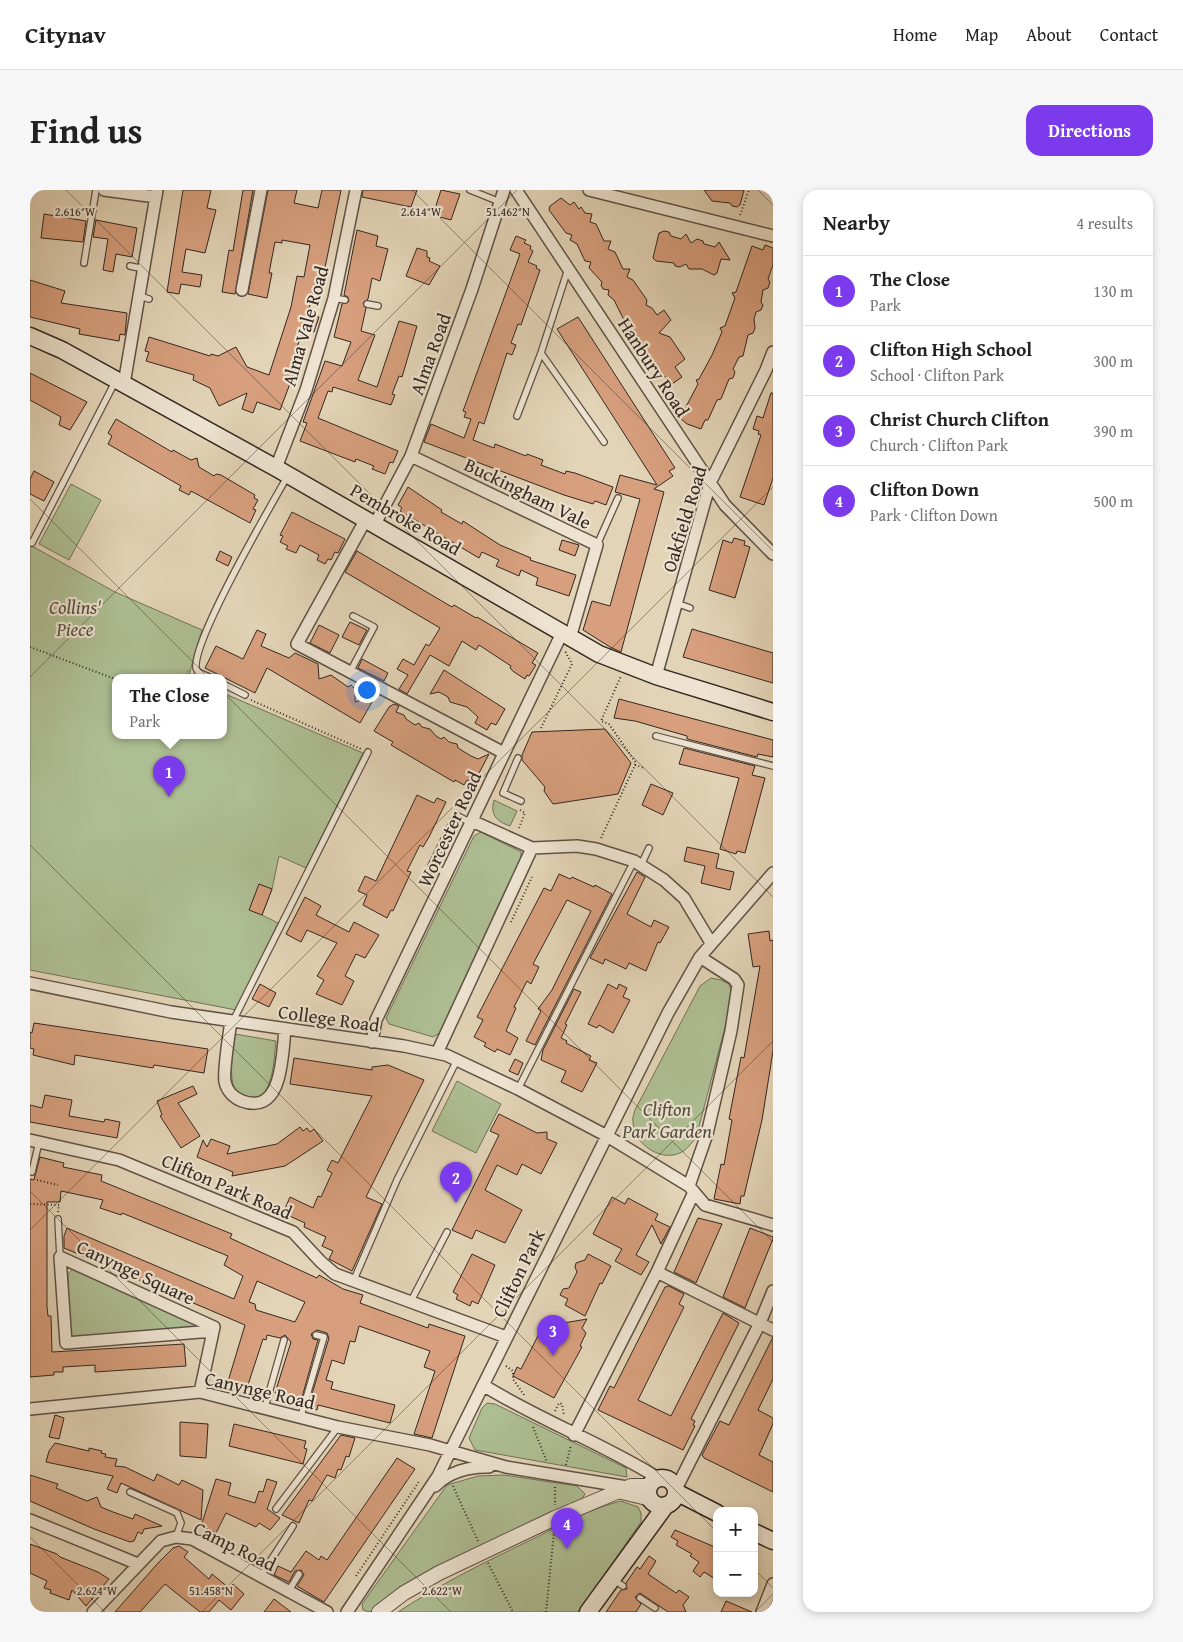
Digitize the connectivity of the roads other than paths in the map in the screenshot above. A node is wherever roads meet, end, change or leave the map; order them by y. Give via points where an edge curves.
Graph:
1 (96, 190) edge
2 (104, 190) edge
3 (261, 190) edge
4 (356, 190) edge
5 (470, 190) edge
6 (504, 190) edge
7 (516, 190) edge
8 (589, 190) edge
9 (156, 194) edge
10 (500, 202) junction
11 (773, 236) edge
12 (84, 263) dead end
13 (130, 266) dead end
14 (568, 268) junction
15 (144, 269) junction
16 (242, 290) dead end
17 (367, 304) dead end
18 (378, 306) dead end
19 (30, 336) edge
20 (773, 352) edge
21 (541, 353) junction
22 (770, 371) edge
23 (120, 382) junction
24 (517, 416) dead end
25 (604, 442) dead end
26 (412, 456) junction
27 (282, 471) junction
28 (710, 483) junction
29 (618, 498) dead end
30 (371, 522) junction
31 (30, 542) edge
32 (597, 545) junction
33 (771, 549) edge
34 (676, 603) junction
35 (690, 608) dead end
36 (353, 616) dead end
37 (566, 635) junction
38 (350, 672) junction
39 (202, 674) edge
40 (656, 676) junction
41 (227, 686) edge
42 (245, 695) road end
43 (773, 712) edge
44 (656, 736) dead end
45 (368, 752) road end
46 (504, 753) junction
47 (518, 758) dead end
48 (773, 766) edge
49 (521, 801) dead end
50 (472, 822) junction
51 (532, 848) junction
52 (649, 848) dead end
53 (637, 863) junction
54 (447, 873) junction
55 (772, 877) edge
56 (711, 943) junction
57 (700, 957) junction
58 (30, 982) edge
59 (232, 1021) junction
60 (286, 1030) junction
61 (372, 1042) junction
62 (436, 1053) junction
63 (457, 1060) junction
64 (518, 1089) junction
65 (607, 1136) junction
66 (35, 1141) edge
67 (31, 1175) edge
68 (691, 1189) junction
69 (58, 1219) dead end
70 (773, 1225) edge
71 (447, 1232) dead end
72 (60, 1257) junction
73 (657, 1272) junction
74 (353, 1282) junction
75 (773, 1291) edge
76 (410, 1303) junction
77 (760, 1323) junction
78 (773, 1330) edge
79 (213, 1331) junction
80 (316, 1335) dead end
81 (506, 1337) junction
82 (284, 1340) dead end
83 (483, 1385) junction
84 (200, 1392) junction
85 (265, 1407) junction
86 (30, 1409) edge
87 (301, 1416) junction
88 (338, 1427) junction
89 (574, 1435) junction
90 (450, 1452) junction
91 (506, 1467) junction
92 (592, 1482) junction
93 (623, 1489) junction
94 (130, 1492) dead end
95 (661, 1493) junction
96 (424, 1498) junction
97 (600, 1499) junction
98 (276, 1509) dead end
99 (711, 1510) edge
100 (30, 1520) edge
101 (293, 1526) dead end
102 (758, 1534) edge
103 (176, 1537) junction
104 (773, 1541) edge
105 (138, 1564) junction
106 (299, 1574) dead end
107 (260, 1577) junction
108 (773, 1584) edge
109 (288, 1592) junction
110 (640, 1598) dead end
111 (655, 1608) dead end
112 (93, 1612) edge
113 (327, 1612) edge
114 (347, 1612) edge
115 (379, 1612) edge
116 (588, 1612) edge
117 (762, 1612) edge

1 - 12 lane
2 - 9 street
3 - 16 street
4 - 27 street, Alma Vale Road via 339,299 306,390
5 - 10 lane
6 - 10 street, Alma Road
7 - 14 street, Hanbury Road
8 - 11 street
9 - 15 street
10 - 26 street, Alma Road
13 - 15 lane
14 - 21 lane
14 - 28 street, Hanbury Road
15 - 23 street via 144,298
17 - 18 lane
19 - 23 main road, Pembroke Road
20 - 22 street, Oakfield Road
21 - 24 lane
21 - 25 lane
22 - 28 street, Oakfield Road
23 - 27 main road, Pembroke Road
23 - 31 lane
26 - 30 street, Alma Road
26 - 32 street, Buckingham Vale
27 - 30 main road, Pembroke Road
27 - 39 lane via 199,650 196,668
28 - 33 street, Hanbury Road via 725,505
28 - 34 street, Oakfield Road
29 - 32 lane
30 - 37 main road, Pembroke Road
30 - 38 street, Alma Road via 297,644
32 - 37 street, Buckingham Vale
34 - 35 lane
34 - 40 street, Oakfield Road
36 - 38 lane via 374,627
37 - 40 main road, Pembroke Road via 599,654
37 - 46 street, Worcester Road
38 - 46 street
40 - 43 main road, Pembroke Road
41 - 42 lane
44 - 48 lane
45 - 59 lane
46 - 50 street, Worcester Road
47 - 49 lane via 503,793
50 - 51 street
50 - 54 street, Worcester Road
50 - 54 lane via 456,815 431,866
51 - 53 street via 553,845 596,849
51 - 62 street
52 - 53 lane
53 - 56 street via 684,898
53 - 64 lane
54 - 61 street, Worcester Road via 376,1020
55 - 56 street, Clifton Park
56 - 57 street, Clifton Park
57 - 65 street, Clifton Park via 668,1013
57 - 68 street via 738,985 731,1031
58 - 59 street, College Road via 171,1012
59 - 60 street, College Road
59 - 60 street via 225,1082 232,1096 252,1104 265,1101 276,1089
60 - 61 street, College Road
61 - 62 street, College Road
62 - 63 street, College Road
63 - 64 street, College Road
63 - 74 lane via 397,1180
64 - 65 street, College Road
65 - 68 street, College Road
65 - 81 street, Clifton Park
66 - 67 lane
66 - 74 street, Clifton Park Road via 119,1160 293,1232 321,1262
68 - 70 street, College Road via 705,1205
68 - 73 street
69 - 72 lane
71 - 76 lane
72 - 79 street, Canynge Square via 214,1327
72 - 79 street, Canynge Square via 66,1343
73 - 77 street
73 - 89 street
74 - 76 street, Clifton Park Road
75 - 77 street
76 - 81 street, Clifton Park Road
77 - 78 street
77 - 95 street
79 - 84 street
80 - 87 lane via 324,1337
81 - 83 street, Clifton Park
82 - 85 lane
83 - 89 street
83 - 90 street, Clifton Park
84 - 85 street, Canynge Road
84 - 86 street, Canynge Road
85 - 87 street, Canynge Road
87 - 88 street, Canynge Road
88 - 90 street, Canynge Road
88 - 98 lane
89 - 95 street via 620,1458
90 - 91 street, Canynge Road
90 - 96 street, Clifton Park
91 - 92 street
91 - 96 street via 477,1467 448,1476
92 - 93 street
92 - 97 street
93 - 95 street via 637,1485
93 - 97 street
94 - 103 lane via 177,1513 181,1523
95 - 99 main road
95 - 116 main road via 652,1525 618,1583
96 - 114 street, Clifton Park
97 - 115 street via 439,1573
100 - 105 street
101 - 107 lane
102 - 104 main road
103 - 105 street, Camp Road via 161,1541
103 - 107 street, Camp Road via 192,1539
105 - 112 street, Camp Road
106 - 109 lane
107 - 109 street, Camp Road
108 - 117 street
109 - 113 street, Camp Road
110 - 111 lane

